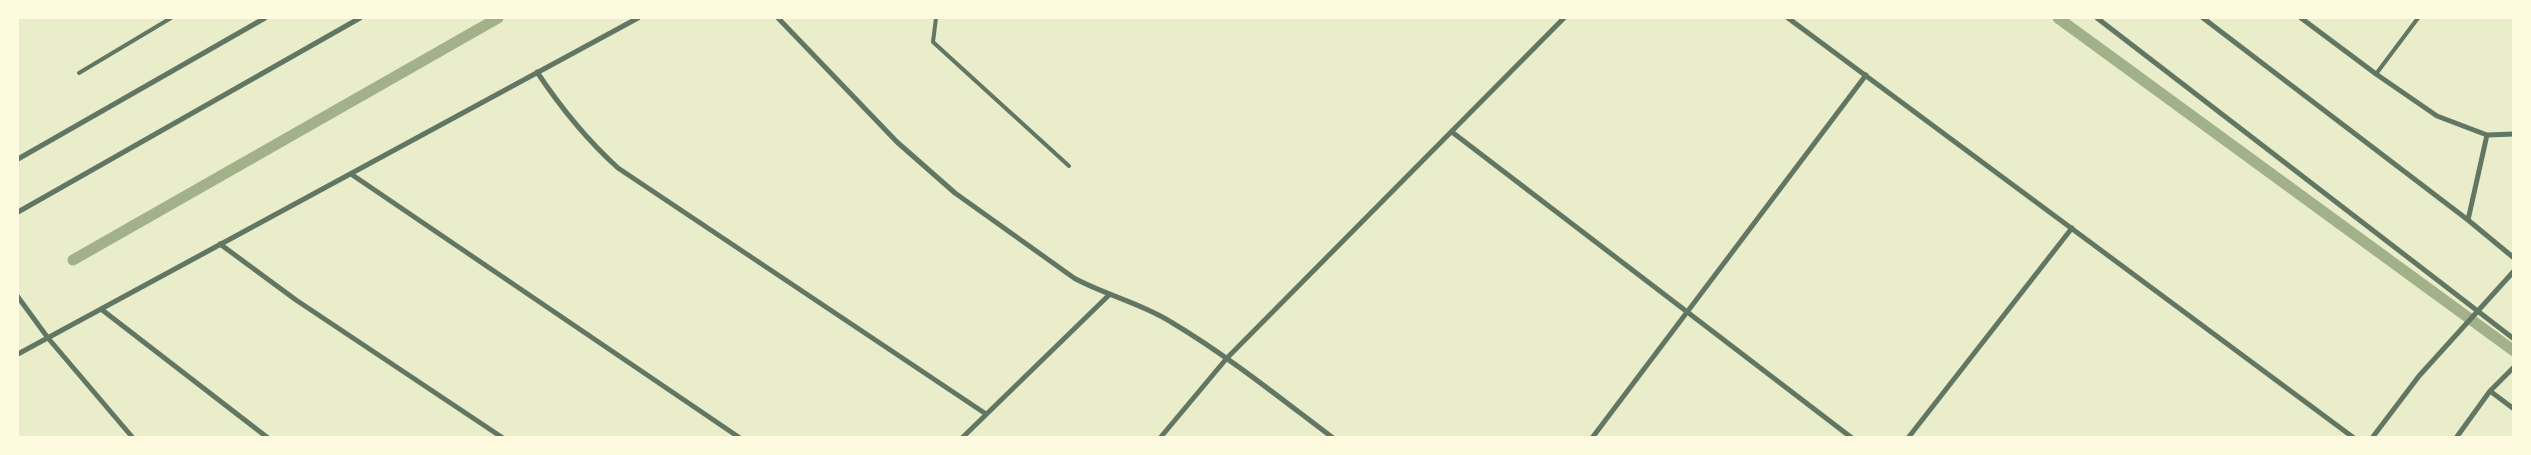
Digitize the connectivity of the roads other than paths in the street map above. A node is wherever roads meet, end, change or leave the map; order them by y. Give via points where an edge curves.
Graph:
1 (171, 18) edge
2 (265, 18) edge
3 (360, 18) edge
4 (638, 18) edge
5 (778, 18) edge
6 (936, 18) edge
7 (1564, 18) edge
8 (1788, 18) edge
9 (2097, 18) edge
10 (2203, 18) edge
11 (2301, 18) edge
12 (2418, 18) edge
13 (537, 72) junction
14 (79, 73) dead end
15 (2376, 74) junction
16 (1866, 75) junction
17 (1452, 132) junction
18 (2514, 134) edge
19 (2487, 135) junction
20 (18, 159) edge
21 (1069, 166) dead end
22 (350, 174) junction
23 (18, 212) edge
24 (2468, 220) junction
25 (2072, 228) junction
26 (220, 244) junction
27 (2514, 258) edge
28 (2514, 270) edge
29 (1110, 296) junction
30 (18, 297) edge
31 (101, 309) junction
32 (2476, 310) junction
33 (1687, 312) junction
34 (48, 338) junction
35 (2514, 339) edge
36 (18, 354) edge
37 (1227, 358) junction
38 (2514, 367) edge
39 (2490, 392) junction
40 (2514, 409) edge
41 (986, 414) junction
42 (133, 438) edge
43 (268, 438) edge
44 (503, 438) edge
45 (740, 438) edge
46 (962, 438) edge
47 (1160, 438) edge
48 (1333, 438) edge
49 (1592, 438) edge
50 (1852, 438) edge
51 (1908, 438) edge
52 (2354, 438) edge
53 (2372, 438) edge
54 (2456, 438) edge

1 - 14 lane
2 - 20 street
3 - 23 street
4 - 13 street
5 - 29 street via 897,142 955,194 1074,278
6 - 21 lane via 933,42
7 - 17 street
8 - 16 street
9 - 32 street
10 - 24 street
11 - 15 street
12 - 15 lane
13 - 22 street
13 - 41 street via 587,139 618,168
15 - 19 street via 2437,116
16 - 25 street
16 - 33 street
17 - 33 street
17 - 37 street
18 - 19 street
19 - 24 street
22 - 26 street
22 - 45 street
24 - 27 street
25 - 51 street
25 - 52 street
26 - 31 street
26 - 44 street via 296,300
28 - 32 street
29 - 37 street via 1154,313
29 - 41 street
30 - 34 street
31 - 34 street
31 - 43 street
32 - 35 street
32 - 53 street via 2419,376
33 - 49 street
33 - 50 street
34 - 36 street
34 - 42 street
37 - 47 street
37 - 48 street
38 - 39 street
39 - 40 street
39 - 54 street
41 - 46 street

